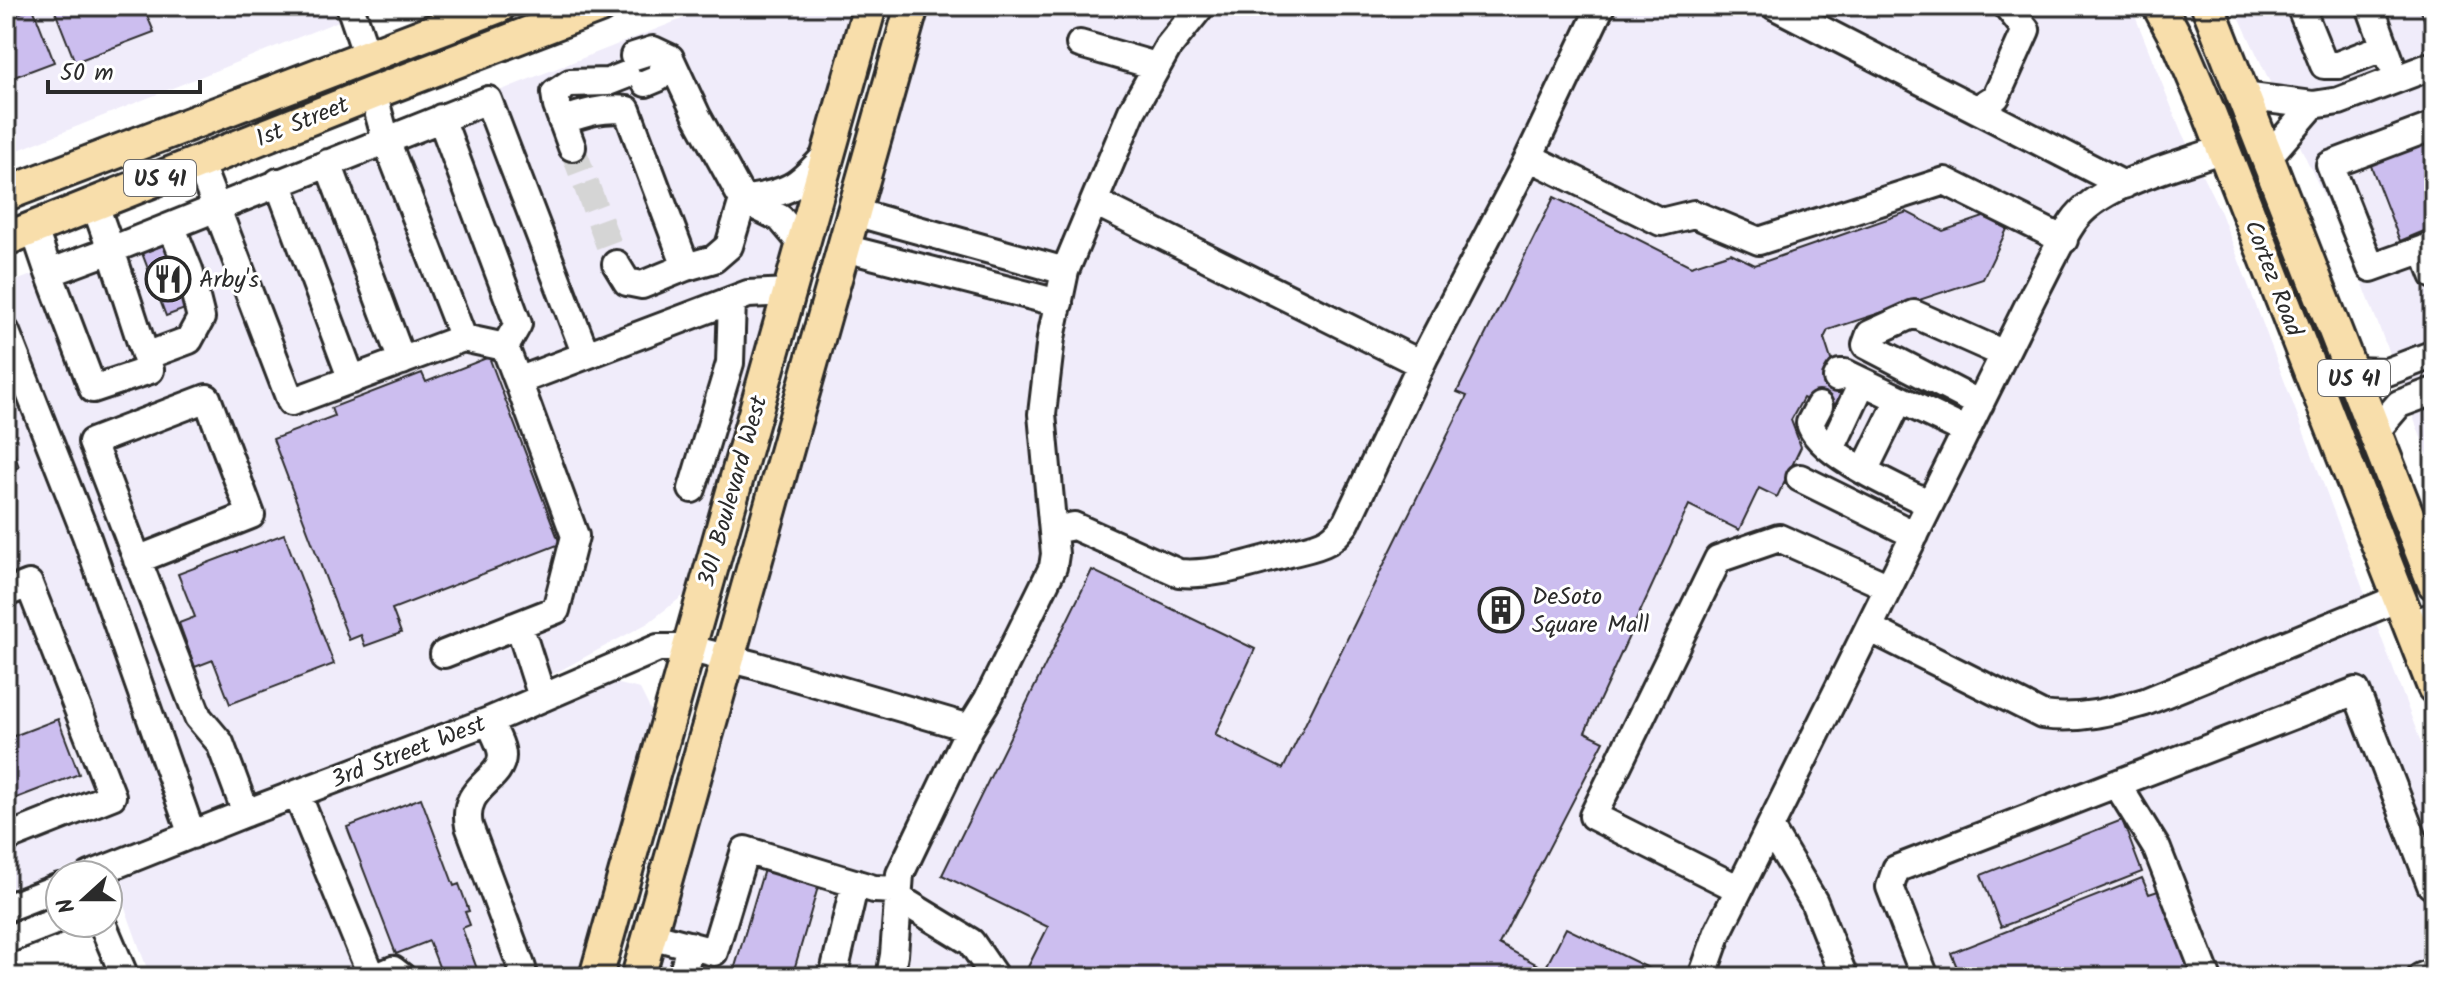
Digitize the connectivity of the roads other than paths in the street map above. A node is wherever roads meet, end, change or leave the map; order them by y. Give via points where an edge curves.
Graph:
1 (350, 6) edge
2 (499, 6) edge
3 (600, 6) edge
4 (912, 6) edge
5 (1201, 6) edge
6 (1601, 6) edge
7 (1775, 6) edge
8 (2007, 6) edge
9 (2159, 6) edge
10 (2208, 6) edge
11 (2300, 6) edge
12 (2370, 6) edge
13 (865, 13) edge
14 (1080, 44) dead end
15 (2385, 47) junction
16 (367, 56) junction
17 (2434, 65) edge
18 (1156, 66) junction
19 (2397, 79) junction
20 (373, 93) junction
21 (2243, 96) junction
22 (2313, 105) junction
23 (1977, 109) junction
24 (441, 118) junction
25 (562, 121) junction
26 (2434, 126) edge
27 (386, 140) junction
28 (572, 147) tunnel mouth
29 (2223, 149) junction
30 (828, 153) junction
31 (1529, 157) junction
32 (2268, 157) junction
33 (199, 162) junction
34 (328, 163) junction
35 (278, 182) junction
36 (2124, 185) junction
37 (6, 194) edge
38 (743, 200) junction
39 (1095, 202) junction
40 (95, 205) junction
41 (215, 207) junction
42 (854, 212) junction
43 (172, 228) junction
44 (20, 234) edge
45 (2064, 240) junction
46 (802, 244) junction
47 (2429, 247) edge
48 (844, 248) junction
49 (111, 250) junction
50 (616, 264) tunnel mouth
51 (686, 267) junction
52 (1065, 271) junction
53 (49, 273) junction
54 (2434, 275) edge
55 (789, 292) junction
56 (732, 300) junction
57 (1059, 303) junction
58 (6, 332) edge
59 (463, 338) junction
60 (505, 347) junction
61 (2004, 354) junction
62 (2434, 354) edge
63 (586, 355) junction
64 (146, 356) junction
65 (402, 361) junction
66 (1421, 364) junction
67 (2351, 371) junction
68 (352, 380) junction
69 (518, 381) junction
70 (2434, 391) edge
71 (1899, 400) junction
72 (1980, 404) junction
73 (1819, 406) dead end
74 (1966, 431) junction
75 (2375, 432) junction
76 (1831, 449) junction
77 (1864, 471) junction
78 (1800, 478) dead end
79 (692, 489) dead end
80 (1930, 504) junction
81 (1053, 530) junction
82 (1915, 535) junction
83 (137, 560) junction
84 (2434, 583) edge
85 (1889, 587) junction
86 (6, 593) edge
87 (2414, 613) edge
88 (519, 625) junction
89 (1869, 628) junction
90 (687, 648) junction
91 (444, 654) dead end
92 (727, 658) junction
93 (2434, 687) edge
94 (542, 697) junction
95 (489, 721) junction
96 (970, 728) junction
97 (2117, 784) junction
98 (297, 794) junction
99 (246, 813) junction
100 (1770, 828) junction
101 (192, 835) junction
102 (6, 838) edge
103 (124, 862) edge
104 (855, 883) junction
105 (2431, 885) dead end
106 (1739, 889) junction
107 (44, 893) edge
108 (898, 894) junction
109 (6, 908) edge
110 (44, 925) edge
111 (650, 935) junction
112 (109, 939) edge
113 (6, 940) edge
114 (690, 945) junction
115 (2434, 972) edge
116 (125, 977) edge
117 (402, 977) edge
118 (522, 977) edge
119 (596, 977) edge
120 (638, 977) edge
121 (682, 977) edge
122 (833, 977) edge
123 (890, 977) edge
124 (995, 977) edge
125 (1702, 977) edge
126 (1844, 977) edge
127 (1925, 977) edge
128 (2207, 977) edge
129 (2421, 977) edge

1 - 16 street
2 - 16 main road, 1st Street / US 41
3 - 20 main road, 1st Street / US 41
4 - 42 main road, 301 Boulevard West
5 - 18 street
6 - 31 street
7 - 23 street
8 - 23 street via 2026,30 1996,97
9 - 29 main road, Cortez Road / US 41
10 - 21 main road, Cortez Road / US 41
11 - 15 street via 2324,65
12 - 15 street
13 - 30 main road, 301 Boulevard West
14 - 18 street
15 - 19 street
16 - 37 main road, 1st Street / US 41
17 - 19 street
18 - 39 street
19 - 22 street
20 - 27 street
20 - 33 main road, 1st Street / US 41
21 - 22 street
21 - 32 main road, Cortez Road / US 41
22 - 32 street
23 - 36 street
24 - 27 street
24 - 60 street via 518,324
24 - 63 street via 488,100
25 - 28 street
25 - 38 street via 555,93 570,83 630,73 670,58
25 - 51 street via 587,112 627,110
26 - 47 street via 2330,165 2371,268
27 - 34 street
27 - 59 street
29 - 36 street
29 - 87 main road, Cortez Road / US 41
30 - 38 street via 802,183
30 - 46 main road, 301 Boulevard West
31 - 45 street via 1661,222 1694,214 1759,241 1945,181
31 - 66 street
32 - 67 main road, Cortez Road / US 41
33 - 40 main road, 1st Street / US 41
33 - 41 street
34 - 35 street
34 - 65 street
35 - 41 street
35 - 68 street
36 - 45 street via 2086,208
38 - 46 street via 780,218
38 - 51 street via 729,246 714,259
39 - 52 street
39 - 66 street
40 - 44 main road, 1st Street / US 41
40 - 49 street
41 - 43 street
41 - 68 street via 291,402
42 - 48 main road, 301 Boulevard West
42 - 52 street
43 - 49 street
43 - 64 street via 201,318 189,340
44 - 53 street
45 - 61 street
46 - 55 main road, 301 Boulevard West
47 - 54 street
48 - 57 street
48 - 92 main road, 301 Boulevard West
49 - 53 street
49 - 64 street
50 - 51 street via 627,282 642,285
52 - 57 street
53 - 64 street via 93,389 150,370
55 - 56 street
55 - 90 main road, 301 Boulevard West
56 - 63 street
56 - 79 street via 730,363
57 - 81 street via 1042,414
58 - 101 street via 91,550
59 - 60 street
59 - 65 street
60 - 69 street
61 - 72 street
61 - 72 street via 1914,314 1870,334 1866,345
62 - 67 street via 2387,372
63 - 69 street
65 - 68 street
66 - 81 street via 1346,523 1326,542 1192,574 1074,526
67 - 75 main road, Cortez Road / US 41
69 - 88 street via 575,536 556,610
70 - 75 street via 2399,404
71 - 74 street
71 - 76 street via 1850,380
71 - 77 street
72 - 74 street
73 - 76 street via 1811,430
74 - 80 street
75 - 84 main road, Cortez Road / US 41
76 - 77 street
77 - 80 street
78 - 82 street
80 - 82 street
81 - 96 street via 1055,554 1048,580
82 - 85 street
83 - 83 street via 92,442 207,398 251,515
83 - 99 street via 198,717 220,743
85 - 89 street
85 - 106 street via 1779,538 1718,559 1593,816
86 - 102 street via 29,584 112,796
87 - 89 street via 2145,702 2066,718 2042,715
87 - 93 main road, Cortez Road / US 41
88 - 91 street
88 - 94 street
89 - 100 street
90 - 92 street, 3rd Street West
90 - 94 street, 3rd Street West via 658,648
90 - 119 main road, 301 Boulevard West
92 - 96 street, 3rd Street West
92 - 111 main road, 301 Boulevard West
94 - 95 street, 3rd Street West
95 - 98 street, 3rd Street West
95 - 118 street via 503,753 501,763 466,813
96 - 108 street via 904,862
97 - 105 street via 2356,691
97 - 127 street via 1896,869 1890,887
97 - 128 street via 2157,849
98 - 99 street, 3rd Street West
98 - 117 street via 370,972 379,976 393,970
99 - 101 street, 3rd Street West
100 - 106 street
100 - 126 street via 1814,902
101 - 103 street, 3rd Street West
104 - 108 street
104 - 114 street via 745,850 714,952
104 - 122 street
106 - 125 street
107 - 109 street
108 - 123 street
108 - 124 street via 971,942
110 - 113 street
111 - 114 street
111 - 120 main road, 301 Boulevard West
112 - 116 street
114 - 121 street
115 - 129 street

